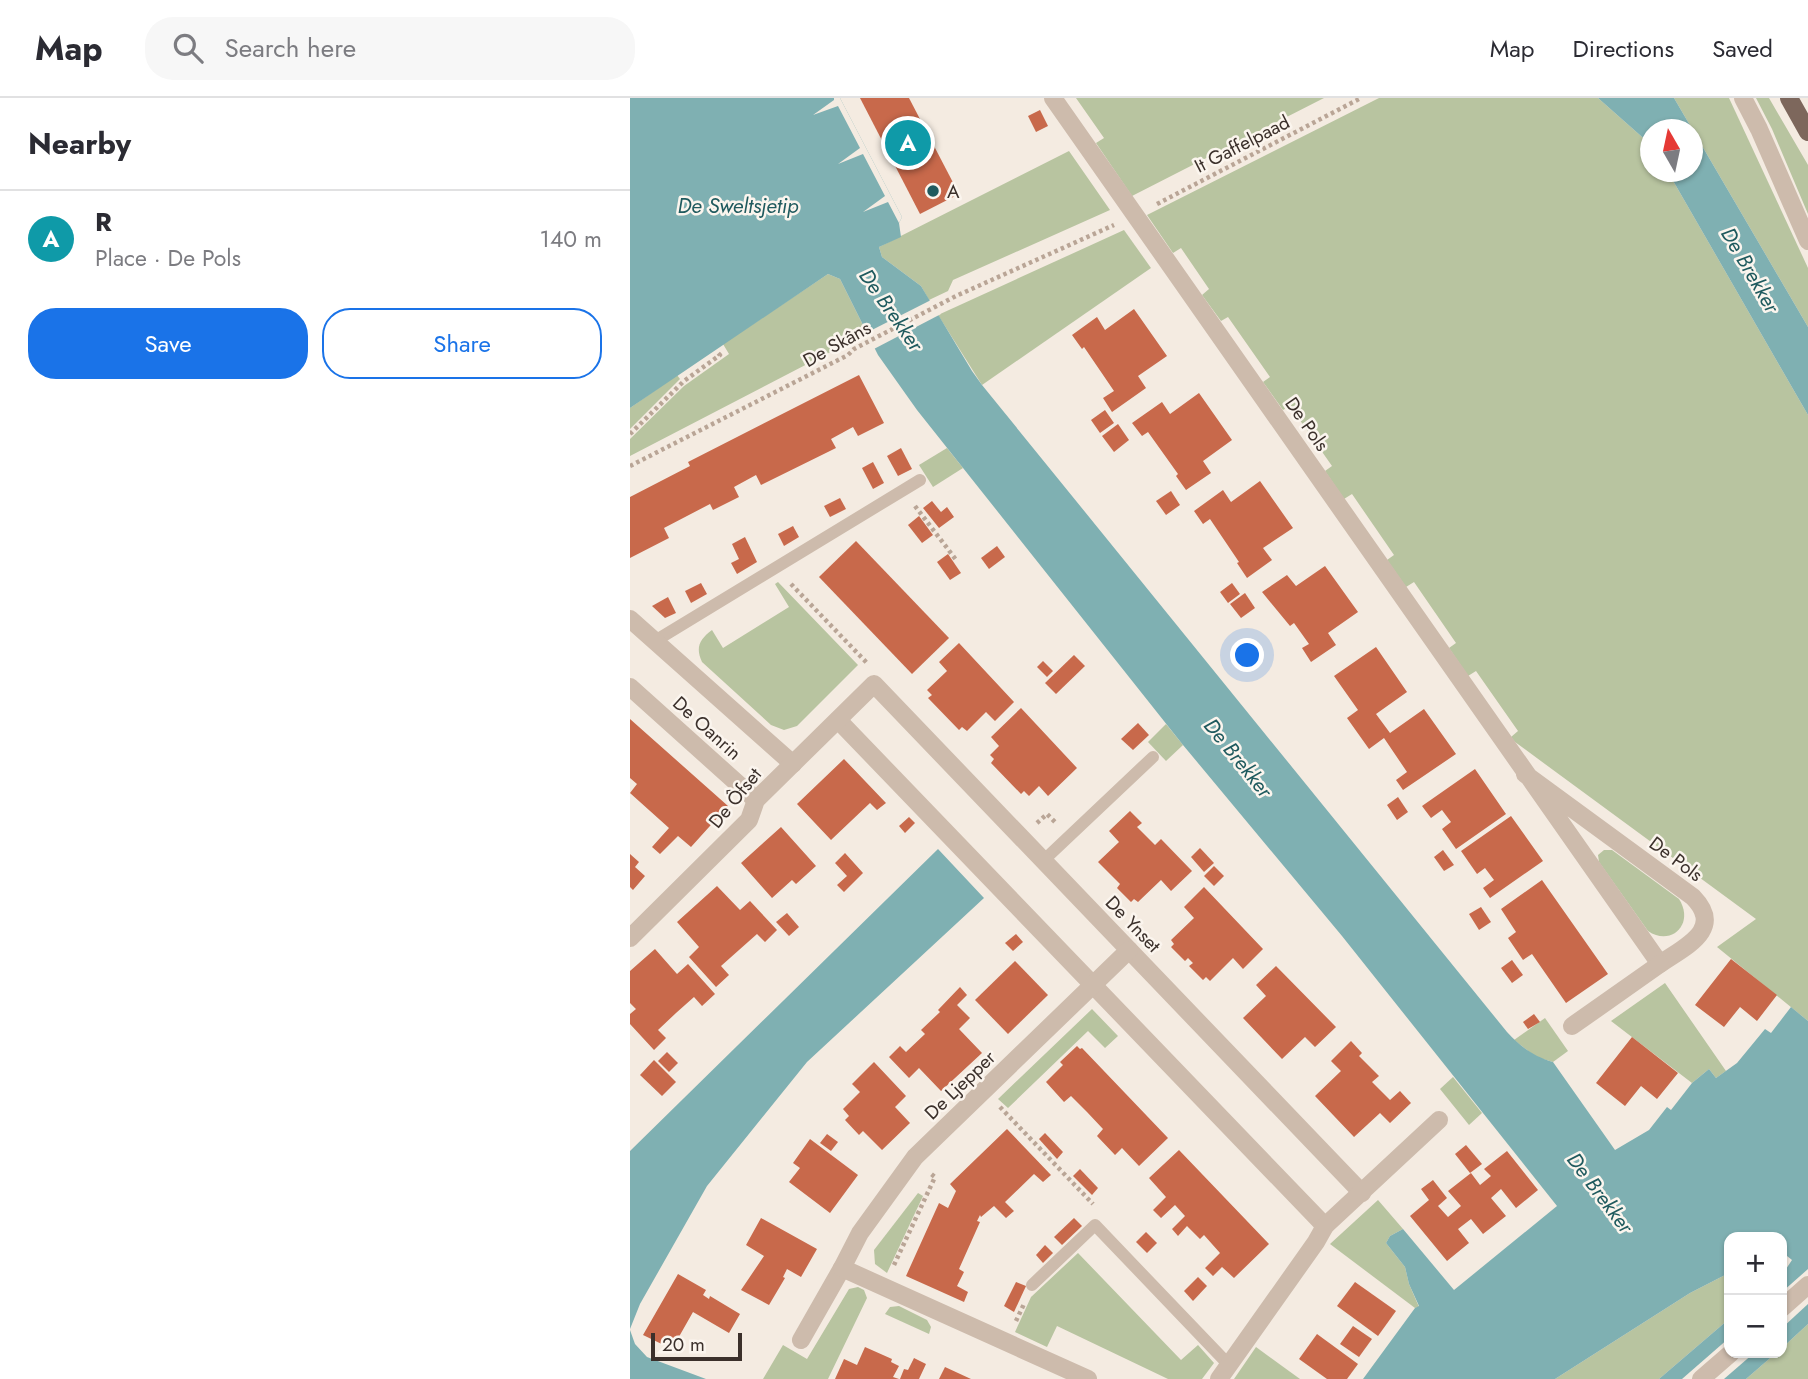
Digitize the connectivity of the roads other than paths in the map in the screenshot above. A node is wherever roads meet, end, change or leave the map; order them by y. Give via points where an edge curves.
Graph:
1 (1053, 98) edge
2 (1743, 98) edge
3 (1789, 98) edge
4 (1808, 132) edge
5 (1808, 241) edge
6 (920, 480) dead end
7 (630, 619) edge
8 (655, 642) junction
9 (874, 684) joint
10 (630, 687) edge
11 (838, 720) junction
12 (1153, 757) dead end
13 (793, 764) junction
14 (1525, 774) junction
15 (756, 800) junction
16 (1043, 861) junction
17 (630, 938) edge
18 (1129, 950) junction
19 (1660, 964) junction
20 (1093, 986) junction
21 (1572, 1026) dead end
22 (1440, 1120) dead end
23 (1362, 1193) junction
24 (1325, 1226) junction
25 (842, 1268) junction
26 (1032, 1285) road end
27 (1808, 1285) edge
28 (1787, 1304) edge
29 (801, 1340) dead end
30 (1725, 1358) edge
31 (1224, 1371) edge
32 (1088, 1379) edge
33 (1701, 1379) edge

1 - 14 street, De Pols
2 - 5 street
3 - 4 main road
6 - 8 lane
7 - 8 street
8 - 13 street
9 - 11 street, De Ôfset
9 - 16 street, De Ynset
10 - 15 street, De Oanrin
11 - 13 street, De Ôfset
11 - 20 street
12 - 16 lane
13 - 15 street, De Ôfset
14 - 19 street, De Pols
14 - 19 street, De Pols via 1701,905 1705,926 1700,936
15 - 17 street, De Ôfset via 749,820
16 - 18 street, De Ynset
18 - 20 street, De Ljepper
18 - 23 street, De Ynset
19 - 21 street, De Pols
20 - 24 street
20 - 25 street, De Ljepper via 915,1157 860,1233
22 - 23 street
23 - 24 street
24 - 31 street
25 - 29 street, De Ljepper
25 - 32 street
26 - 31 lane via 1095,1225
27 - 28 street
30 - 33 street

